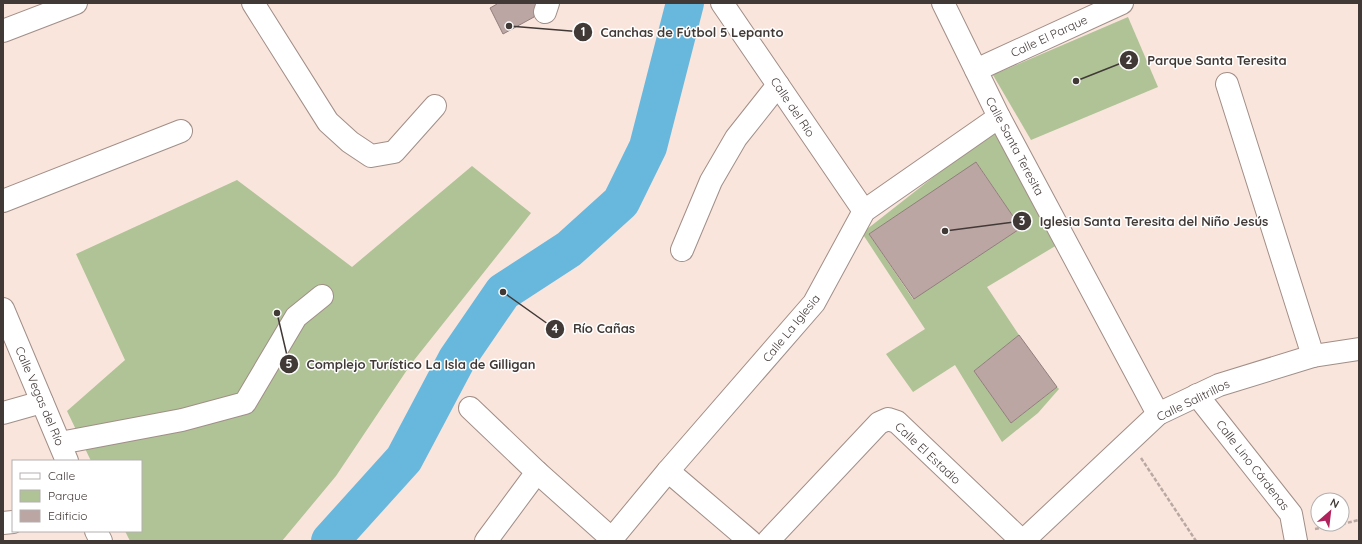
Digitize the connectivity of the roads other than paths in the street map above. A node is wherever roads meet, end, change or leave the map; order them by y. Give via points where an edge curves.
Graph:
1 (76, 3) edge
2 (253, 3) edge
3 (722, 3) edge
4 (943, 3) edge
5 (1122, 3) edge
6 (3, 32) edge
7 (976, 70) junction
8 (1227, 84) dead end
9 (778, 85) junction
10 (435, 106) dead end
11 (999, 117) junction
12 (181, 131) dead end
13 (3, 201) edge
14 (864, 211) junction
15 (682, 250) dead end
16 (322, 296) dead end
17 (3, 309) edge
18 (1359, 349) edge
19 (1313, 356) junction
20 (1197, 395) junction
21 (42, 402) junction
22 (470, 408) dead end
23 (3, 413) edge
24 (1158, 414) junction
25 (63, 452) edge
26 (668, 471) junction
27 (537, 472) junction
28 (611, 540) edge
29 (486, 541) edge
30 (750, 541) edge
31 (768, 541) edge
32 (1022, 541) edge
33 (1296, 541) edge

1 - 6 street
2 - 10 street via 328,122 350,142 371,156 394,152
3 - 9 street, Calle del Río
4 - 7 street, Calle Santa Teresita
5 - 7 street, Calle El Parque
7 - 11 street, Calle Santa Teresita
8 - 19 street
9 - 14 street, Calle del Río
9 - 15 street via 736,138 711,181
11 - 14 street, Calle La Iglesia
11 - 24 street, Calle Santa Teresita
12 - 13 street
14 - 26 street, Calle La Iglesia via 814,303
16 - 25 street via 296,318 245,404
17 - 21 street, Calle Vegas del Río
18 - 19 street, Calle Salitrillos
19 - 20 street, Calle Salitrillos via 1219,385
20 - 24 street, Calle Salitrillos
20 - 33 street, Calle Lino Cárdenas via 1292,514
21 - 23 street
21 - 25 street, Calle Vegas del Río
22 - 27 street
24 - 32 street, Calle Salitrillos
26 - 28 street, Calle La Iglesia
26 - 30 street
27 - 28 street
27 - 29 street
31 - 32 street, Calle El Estadio via 879,423 888,419 897,422

